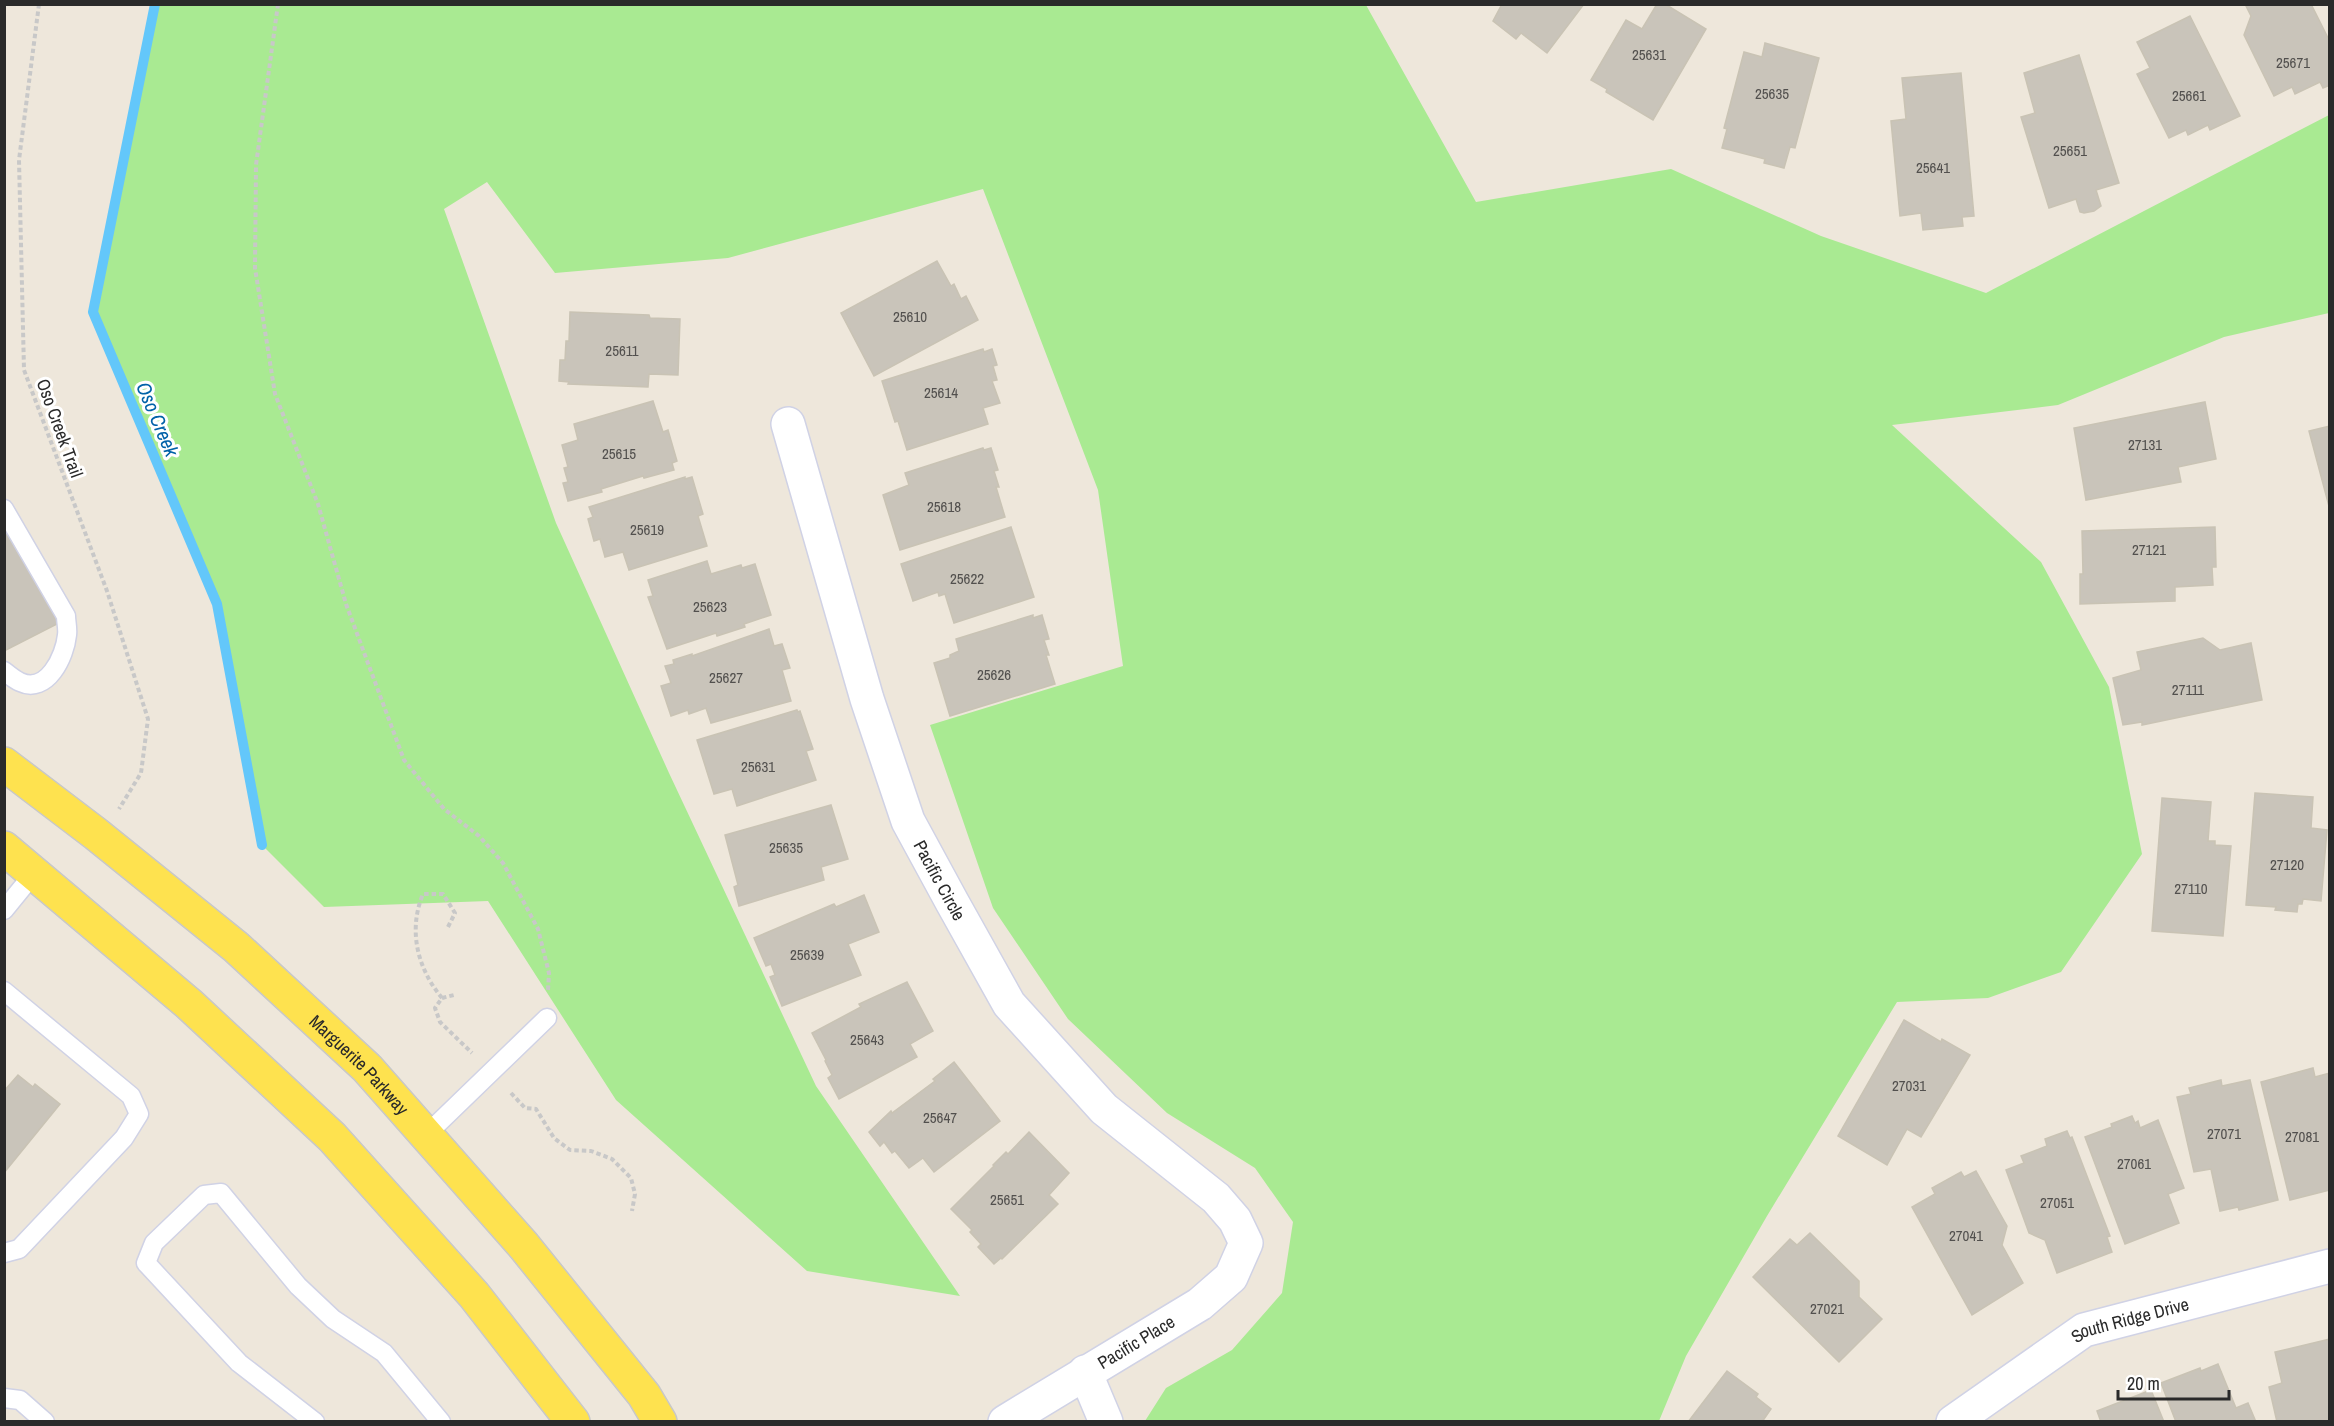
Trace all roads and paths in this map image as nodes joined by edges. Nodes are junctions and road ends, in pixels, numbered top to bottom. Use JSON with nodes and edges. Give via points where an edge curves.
{"nodes":[{"id":1,"x":39,"y":4,"type":"edge"},
{"id":2,"x":278,"y":4,"type":"edge"},
{"id":3,"x":788,"y":424,"type":"dead end"},
{"id":4,"x":4,"y":509,"type":"edge"},
{"id":5,"x":4,"y":671,"type":"edge"},
{"id":6,"x":4,"y":764,"type":"edge"},
{"id":7,"x":96,"y":834,"type":"junction"},
{"id":8,"x":4,"y":848,"type":"edge"},
{"id":9,"x":36,"y":872,"type":"junction"},
{"id":10,"x":4,"y":910,"type":"edge"},
{"id":11,"x":448,"y":927,"type":"dead end"},
{"id":12,"x":4,"y":991,"type":"edge"},
{"id":13,"x":454,"y":995,"type":"dead end"},
{"id":14,"x":442,"y":998,"type":"junction"},
{"id":15,"x":547,"y":1018,"type":"joint"},
{"id":16,"x":491,"y":1073,"type":"junction"},
{"id":17,"x":427,"y":1134,"type":"junction"},
{"id":18,"x":632,"y":1211,"type":"dead end"},
{"id":19,"x":1246,"y":1243,"type":"joint"},
{"id":20,"x":4,"y":1253,"type":"edge"},
{"id":21,"x":2330,"y":1266,"type":"edge"},
{"id":22,"x":1084,"y":1372,"type":"junction"},
{"id":23,"x":4,"y":1398,"type":"edge"},
{"id":24,"x":45,"y":1422,"type":"edge"},
{"id":25,"x":315,"y":1422,"type":"edge"},
{"id":26,"x":441,"y":1422,"type":"edge"},
{"id":27,"x":573,"y":1422,"type":"edge"},
{"id":28,"x":660,"y":1422,"type":"edge"},
{"id":29,"x":1005,"y":1422,"type":"edge"},
{"id":30,"x":1106,"y":1422,"type":"edge"},
{"id":31,"x":1953,"y":1422,"type":"edge"}],
"edges":[{"from":1,"to":7,"type":"path","name":"Oso Creek Trail","via":[[19,160],[24,370],[107,591],[148,719],[141,773]]},
{"from":2,"to":15,"type":"path","via":[[256,165],[255,234],[255,268],[275,394],[318,504],[346,604],[404,760],[444,809],[479,836],[503,863],[538,929],[549,973]]},
{"from":3,"to":19,"type":"street","name":"Pacific Circle","via":[[867,699],[908,821],[963,923],[1009,1004],[1104,1109],[1216,1198],[1235,1220]]},
{"from":4,"to":5,"type":"lane","via":[[66,616],[68,634],[51,676],[36,684],[22,684]]},
{"from":6,"to":7,"type":"main road","name":"Marguerite Parkway"},
{"from":7,"to":17,"type":"main road","name":"Marguerite Parkway","via":[[236,947],[367,1068]]},
{"from":8,"to":9,"type":"main road"},
{"from":9,"to":10,"type":"lane"},
{"from":9,"to":27,"type":"main road","via":[[189,1004],[332,1137],[474,1295]]},
{"from":11,"to":14,"type":"path","via":[[455,913],[442,894],[423,894],[414,929],[419,961]]},
{"from":12,"to":20,"type":"lane","via":[[120,1085],[131,1096],[139,1114],[124,1138],[19,1250]]},
{"from":13,"to":14,"type":"path"},
{"from":14,"to":16,"type":"path","via":[[435,1008],[440,1023]]},
{"from":15,"to":16,"type":"lane"},
{"from":16,"to":17,"type":"lane"},
{"from":16,"to":18,"type":"path","via":[[525,1108],[536,1109],[554,1138],[570,1150],[591,1151],[612,1159],[630,1178],[635,1194]]},
{"from":17,"to":28,"type":"main road","name":"Marguerite Parkway","via":[[524,1246],[644,1395]]},
{"from":19,"to":22,"type":"street","name":"Pacific Place","via":[[1231,1277],[1200,1304]]},
{"from":21,"to":31,"type":"street","name":"South Ridge Drive","via":[[2084,1330]]},
{"from":22,"to":29,"type":"street","name":"Pacific Place"},
{"from":22,"to":30,"type":"street"},
{"from":23,"to":24,"type":"lane","via":[[20,1400]]},
{"from":25,"to":26,"type":"lane","via":[[239,1363],[146,1263],[154,1243],[204,1195],[221,1193],[298,1286],[333,1319],[384,1353]]}]}
